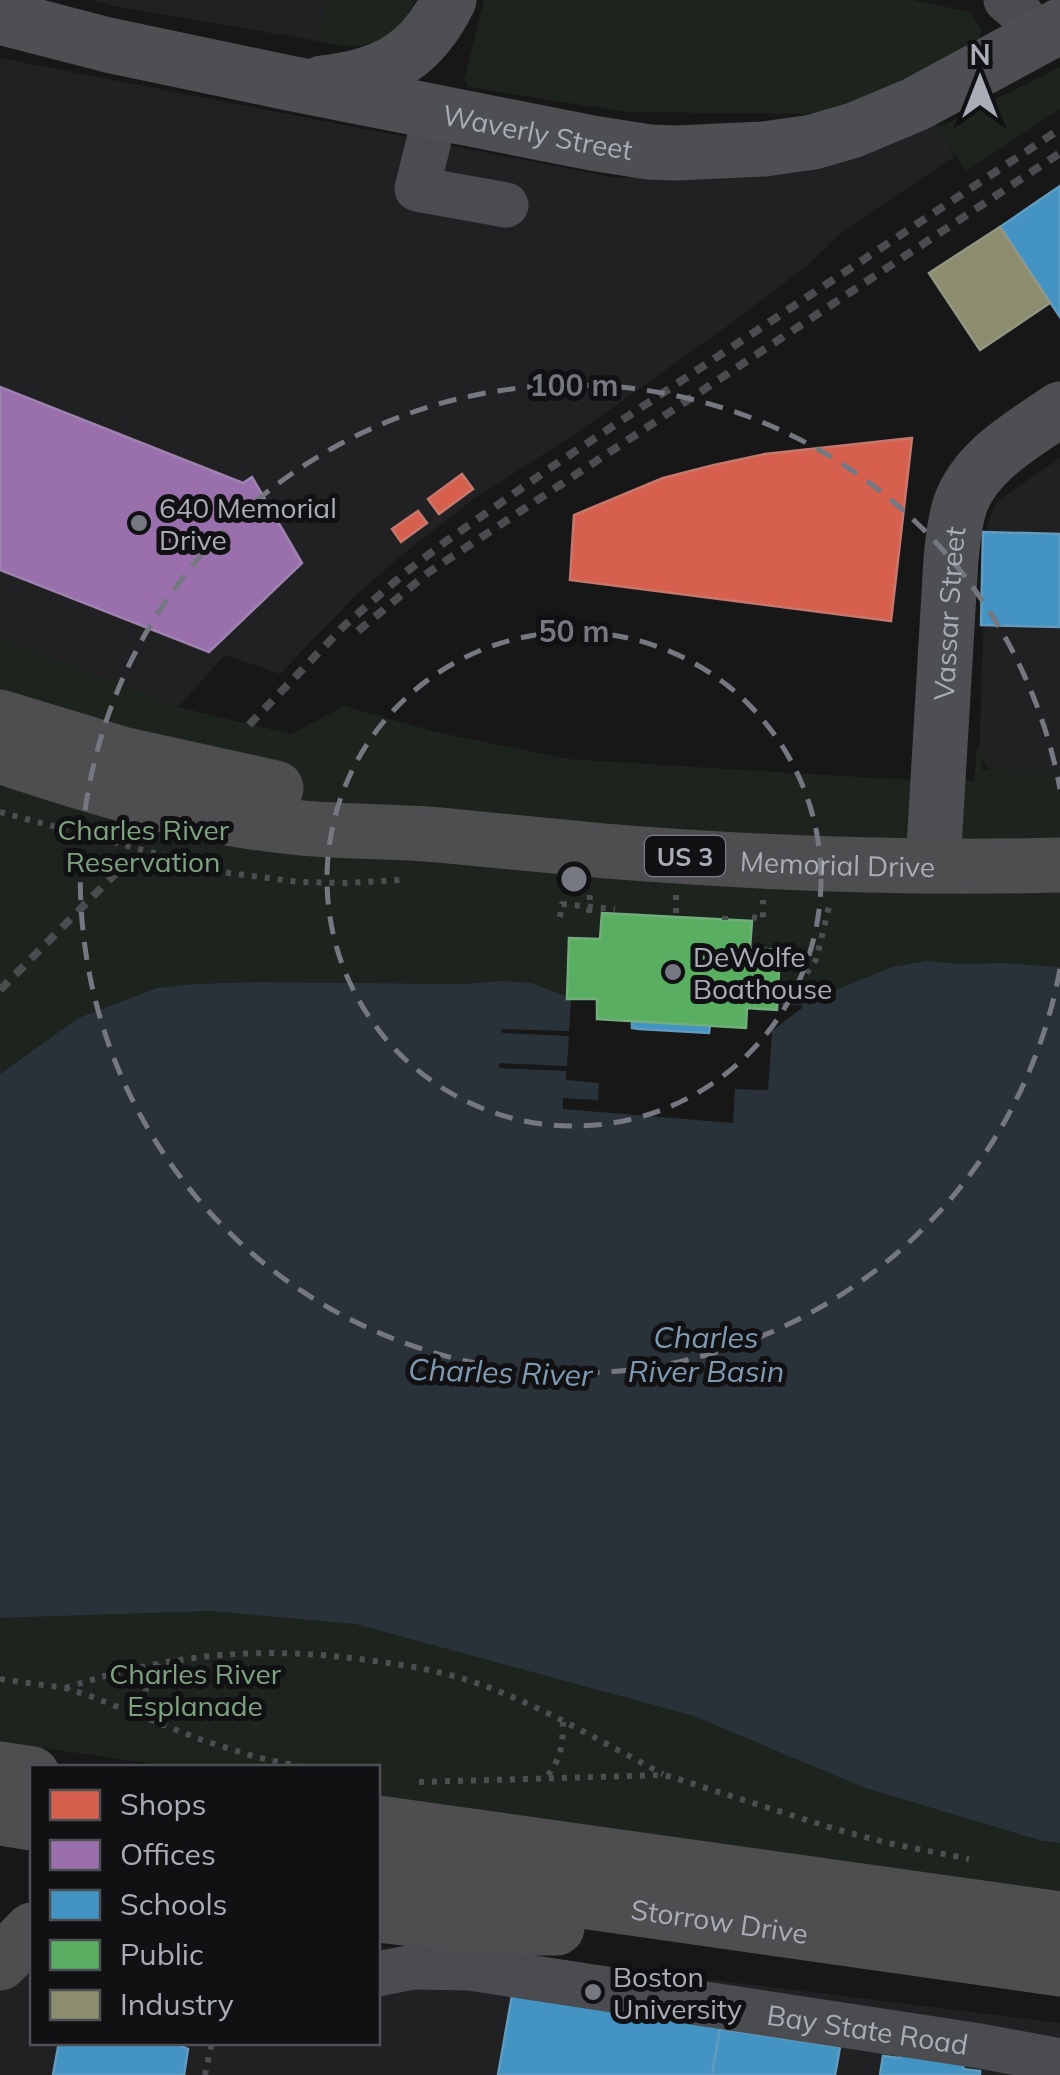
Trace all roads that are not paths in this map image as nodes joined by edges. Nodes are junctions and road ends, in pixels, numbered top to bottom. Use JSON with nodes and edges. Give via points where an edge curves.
{"nodes":[{"id":1,"x":452,"y":0,"type":"edge"},
{"id":2,"x":0,"y":17,"type":"edge"},
{"id":3,"x":1035,"y":21,"type":"edge"},
{"id":4,"x":289,"y":82,"type":"junction"},
{"id":5,"x":436,"y":112,"type":"junction"},
{"id":6,"x":506,"y":205,"type":"dead end"},
{"id":7,"x":1060,"y":408,"type":"edge"},
{"id":8,"x":0,"y":680,"type":"edge"},
{"id":9,"x":0,"y":718,"type":"edge"},
{"id":10,"x":0,"y":756,"type":"edge"},
{"id":11,"x":0,"y":789,"type":"edge"},
{"id":12,"x":305,"y":811,"type":"junction"},
{"id":13,"x":933,"y":866,"type":"junction"},
{"id":14,"x":1060,"y":866,"type":"edge"},
{"id":15,"x":0,"y":1769,"type":"edge"},
{"id":16,"x":30,"y":1774,"type":"edge"},
{"id":17,"x":0,"y":1818,"type":"edge"},
{"id":18,"x":380,"y":1822,"type":"edge"},
{"id":19,"x":30,"y":1823,"type":"edge"},
{"id":20,"x":380,"y":1872,"type":"edge"},
{"id":21,"x":0,"y":1912,"type":"edge"},
{"id":22,"x":380,"y":1915,"type":"edge"},
{"id":23,"x":1060,"y":1919,"type":"edge"},
{"id":24,"x":755,"y":1926,"type":"junction"},
{"id":25,"x":30,"y":1927,"type":"edge"},
{"id":26,"x":30,"y":1930,"type":"edge"},
{"id":27,"x":0,"y":1963,"type":"edge"},
{"id":28,"x":1060,"y":1969,"type":"edge"},
{"id":29,"x":380,"y":1974,"type":"edge"},
{"id":30,"x":1060,"y":2061,"type":"edge"}],
"edges":[{"from":1,"to":4,"type":"main road","via":[[423,40],[394,64],[341,81]]},
{"from":1,"to":5,"type":"main road"},
{"from":2,"to":4,"type":"main road","name":"Waverly Street"},
{"from":3,"to":5,"type":"main road","name":"Waverly Street","via":[[916,104],[833,137],[777,147],[649,152]]},
{"from":4,"to":5,"type":"main road","name":"Waverly Street"},
{"from":5,"to":6,"type":"lane","via":[[418,190]]},
{"from":7,"to":13,"type":"main road","name":"Vassar Street","via":[[980,471],[956,518]]},
{"from":8,"to":12,"type":"highway","via":[[220,752]]},
{"from":9,"to":12,"type":"highway","name":"Memorial Drive","number":"US 3"},
{"from":10,"to":12,"type":"highway","name":"Memorial Drive","number":"US 3","via":[[144,800],[236,818]]},
{"from":11,"to":12,"type":"highway","via":[[190,836]]},
{"from":12,"to":13,"type":"highway","name":"Memorial Drive","number":"US 3","via":[[437,835],[593,850]]},
{"from":13,"to":14,"type":"highway","name":"Memorial Drive","number":"US 3"},
{"from":15,"to":16,"type":"highway"},
{"from":17,"to":19,"type":"highway"},
{"from":18,"to":23,"type":"highway","name":"Storrow Drive"},
{"from":20,"to":24,"type":"highway","name":"Storrow Drive"},
{"from":21,"to":25,"type":"highway"},
{"from":22,"to":24,"type":"highway","via":[[529,1929]]},
{"from":24,"to":28,"type":"highway","name":"Storrow Drive"},
{"from":26,"to":27,"type":"highway"},
{"from":29,"to":30,"type":"lane","name":"Bay State Road","via":[[470,1968]]}]}
